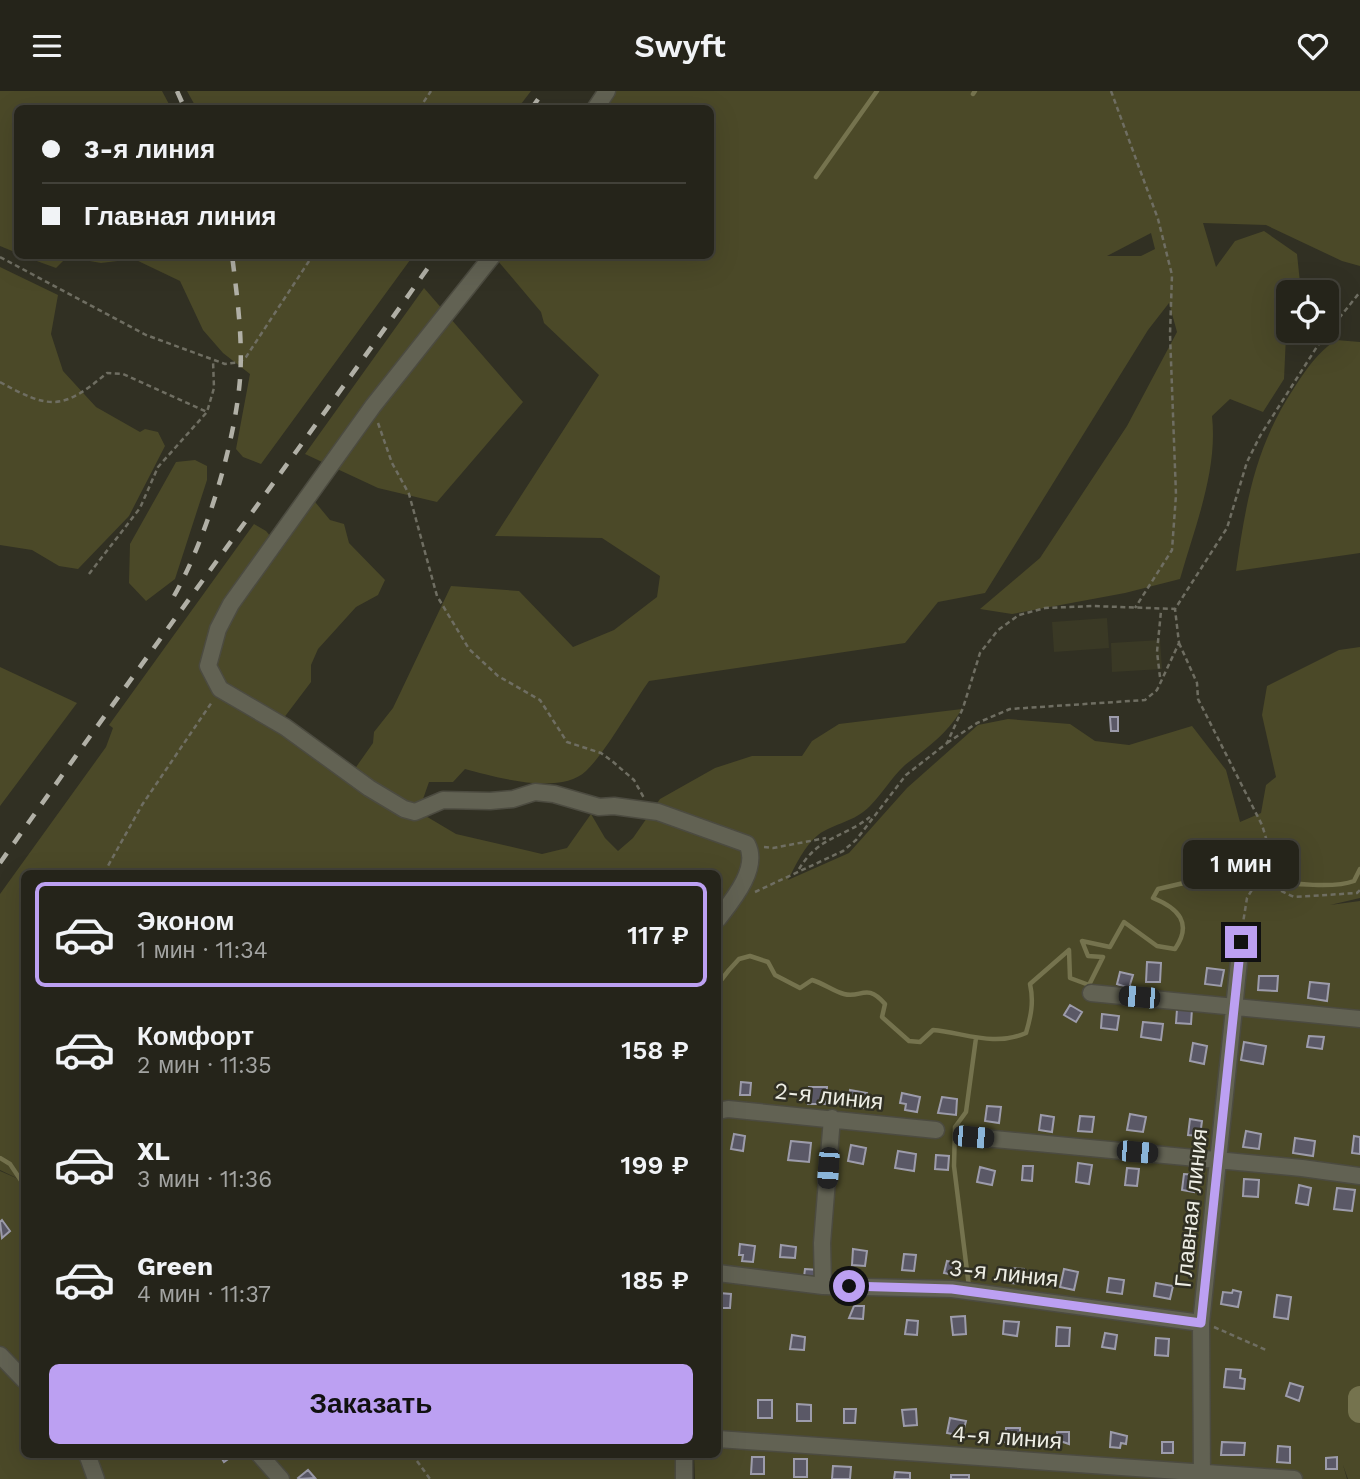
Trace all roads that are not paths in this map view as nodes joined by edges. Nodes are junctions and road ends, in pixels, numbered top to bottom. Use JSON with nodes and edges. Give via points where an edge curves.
{"nodes":[{"id":1,"x":490,"y":259,"type":"edge"},
{"id":2,"x":721,"y":916,"type":"edge"},
{"id":3,"x":1241,"y":942,"type":"road end"},
{"id":4,"x":1091,"y":993,"type":"dead end"},
{"id":5,"x":1235,"y":1006,"type":"junction"},
{"id":6,"x":1360,"y":1019,"type":"edge"},
{"id":7,"x":721,"y":1111,"type":"edge"},
{"id":8,"x":832,"y":1118,"type":"junction"},
{"id":9,"x":936,"y":1130,"type":"dead end"},
{"id":10,"x":973,"y":1137,"type":"dead end"},
{"id":11,"x":1220,"y":1159,"type":"junction"},
{"id":12,"x":1360,"y":1176,"type":"edge"},
{"id":13,"x":721,"y":1273,"type":"edge"},
{"id":14,"x":823,"y":1286,"type":"junction"},
{"id":15,"x":1201,"y":1323,"type":"junction"},
{"id":16,"x":0,"y":1355,"type":"edge"},
{"id":17,"x":21,"y":1377,"type":"edge"},
{"id":18,"x":721,"y":1439,"type":"edge"},
{"id":19,"x":88,"y":1458,"type":"edge"},
{"id":20,"x":263,"y":1458,"type":"edge"},
{"id":21,"x":684,"y":1458,"type":"edge"},
{"id":22,"x":1202,"y":1476,"type":"edge"},
{"id":23,"x":96,"y":1479,"type":"edge"},
{"id":24,"x":281,"y":1479,"type":"edge"},
{"id":25,"x":684,"y":1479,"type":"edge"},
{"id":26,"x":1294,"y":1479,"type":"edge"}],
"edges":[{"from":1,"to":2,"type":"street","via":[[373,406],[231,604],[208,666],[220,689],[285,727],[369,788],[415,812],[443,800],[513,799],[535,792],[599,807],[643,809],[747,844],[750,865]]},
{"from":3,"to":5,"type":"street","name":"Главная линия"},
{"from":4,"to":5,"type":"street"},
{"from":5,"to":6,"type":"street"},
{"from":5,"to":11,"type":"street","name":"Главная линия"},
{"from":7,"to":8,"type":"street","name":"2-я линия"},
{"from":8,"to":9,"type":"street","name":"2-я линия"},
{"from":8,"to":14,"type":"street"},
{"from":10,"to":11,"type":"street"},
{"from":11,"to":12,"type":"street"},
{"from":11,"to":15,"type":"street","name":"Главная линия"},
{"from":13,"to":14,"type":"street","name":"3-я линия"},
{"from":14,"to":15,"type":"street","name":"3-я линия","via":[[952,1289]]},
{"from":15,"to":22,"type":"street","name":"Главная линия"},
{"from":16,"to":17,"type":"street"},
{"from":18,"to":22,"type":"street","name":"4-я линия"},
{"from":19,"to":23,"type":"street"},
{"from":20,"to":24,"type":"street"},
{"from":21,"to":25,"type":"street"},
{"from":22,"to":26,"type":"street","name":"4-я линия"}]}
